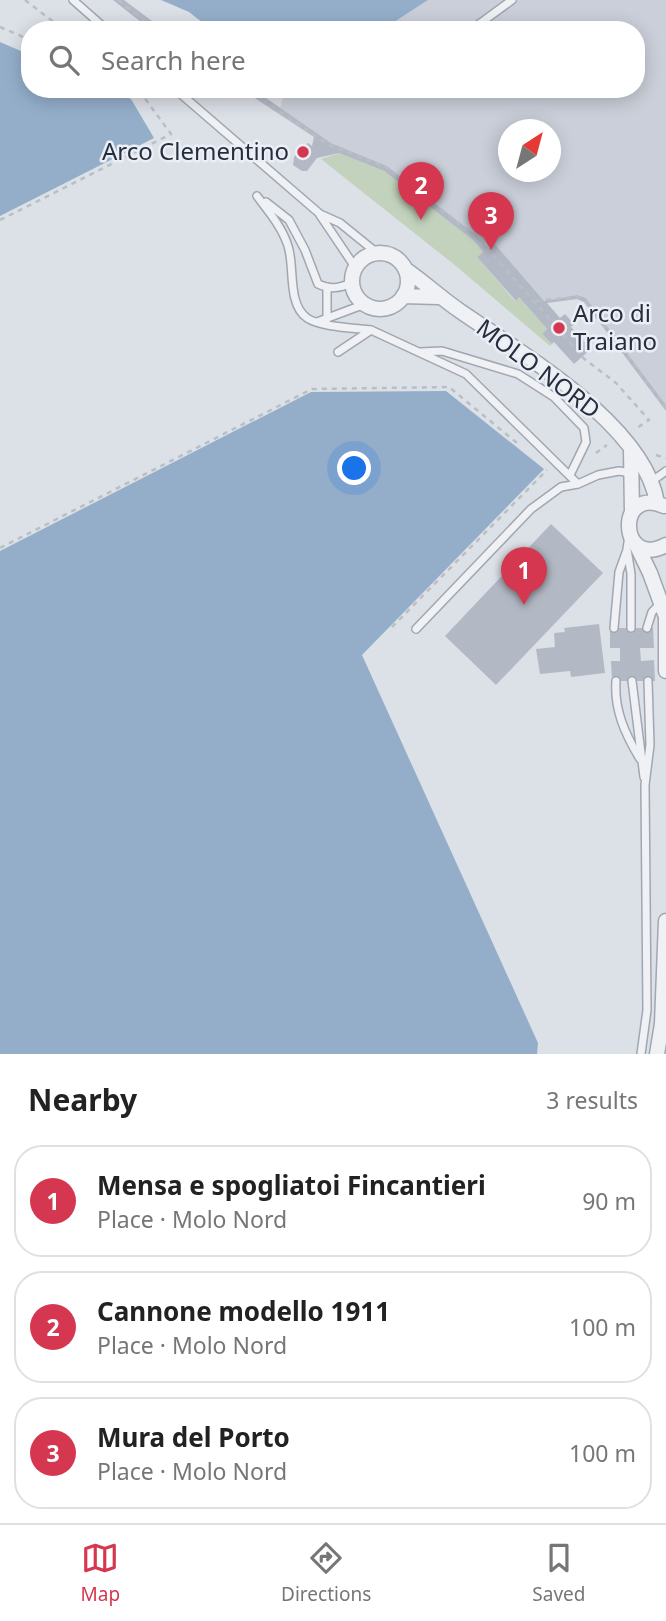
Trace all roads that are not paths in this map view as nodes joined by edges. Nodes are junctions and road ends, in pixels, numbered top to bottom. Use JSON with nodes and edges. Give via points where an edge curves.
{"nodes":[{"id":1,"x":73,"y":0,"type":"edge"},
{"id":2,"x":512,"y":0,"type":"edge"},
{"id":3,"x":97,"y":21,"type":"edge"},
{"id":4,"x":483,"y":21,"type":"edge"},
{"id":5,"x":185,"y":98,"type":"edge"},
{"id":6,"x":320,"y":214,"type":"junction"},
{"id":7,"x":377,"y":253,"type":"junction"},
{"id":8,"x":355,"y":267,"type":"junction"},
{"id":9,"x":405,"y":269,"type":"junction"},
{"id":10,"x":352,"y":283,"type":"junction"},
{"id":11,"x":327,"y":289,"type":"junction"},
{"id":12,"x":403,"y":296,"type":"junction"},
{"id":13,"x":439,"y":297,"type":"junction"},
{"id":14,"x":365,"y":304,"type":"junction"},
{"id":15,"x":327,"y":321,"type":"junction"},
{"id":16,"x":371,"y":330,"type":"junction"},
{"id":17,"x":338,"y":352,"type":"dead end"},
{"id":18,"x":416,"y":353,"type":"junction"},
{"id":19,"x":627,"y":442,"type":"junction"},
{"id":20,"x":666,"y":471,"type":"edge"},
{"id":21,"x":633,"y":473,"type":"junction"},
{"id":22,"x":570,"y":475,"type":"junction"},
{"id":23,"x":652,"y":481,"type":"junction"},
{"id":24,"x":578,"y":484,"type":"junction"},
{"id":25,"x":662,"y":505,"type":"edge"},
{"id":26,"x":632,"y":512,"type":"junction"},
{"id":27,"x":631,"y":543,"type":"junction"},
{"id":28,"x":666,"y":545,"type":"edge"},
{"id":29,"x":664,"y":607,"type":"edge"},
{"id":30,"x":614,"y":628,"type":"dead end"},
{"id":31,"x":631,"y":628,"type":"dead end"},
{"id":32,"x":647,"y":628,"type":"dead end"},
{"id":33,"x":416,"y":629,"type":"dead end"},
{"id":34,"x":666,"y":671,"type":"edge"},
{"id":35,"x":616,"y":681,"type":"dead end"},
{"id":36,"x":632,"y":681,"type":"dead end"},
{"id":37,"x":648,"y":681,"type":"dead end"},
{"id":38,"x":641,"y":761,"type":"junction"},
{"id":39,"x":645,"y":785,"type":"junction"},
{"id":40,"x":666,"y":921,"type":"edge"},
{"id":41,"x":665,"y":987,"type":"edge"},
{"id":42,"x":641,"y":1054,"type":"edge"},
{"id":43,"x":657,"y":1054,"type":"edge"}],
"edges":[{"from":1,"to":3,"type":"lane"},
{"from":2,"to":4,"type":"lane"},
{"from":5,"to":6,"type":"lane","name":"MOLO NORD"},
{"from":6,"to":7,"type":"lane","name":"MOLO NORD","via":[[340,223]]},
{"from":6,"to":8,"type":"lane","name":"MOLO NORD"},
{"from":7,"to":8,"type":"street","via":[[364,257]]},
{"from":7,"to":9,"type":"street","name":"MOLO NORD","via":[[396,258]]},
{"from":8,"to":10,"type":"street"},
{"from":9,"to":12,"type":"street"},
{"from":9,"to":13,"type":"street","name":"MOLO NORD"},
{"from":10,"to":11,"type":"lane"},
{"from":10,"to":14,"type":"street"},
{"from":11,"to":15,"type":"lane"},
{"from":11,"to":15,"type":"lane","name":"MOLO NORD","via":[[318,284],[289,220],[257,196],[289,247],[296,302],[306,317]]},
{"from":12,"to":13,"type":"street"},
{"from":12,"to":14,"type":"street","via":[[381,309]]},
{"from":13,"to":19,"type":"street","name":"MOLO NORD","via":[[561,381]]},
{"from":14,"to":15,"type":"lane"},
{"from":15,"to":16,"type":"lane","name":"MOLO NORD"},
{"from":16,"to":17,"type":"lane"},
{"from":16,"to":18,"type":"lane","name":"MOLO NORD"},
{"from":18,"to":22,"type":"lane","name":"MOLO NORD","via":[[466,374]]},
{"from":18,"to":22,"type":"lane","name":"MOLO NORD","via":[[442,351],[518,374],[554,397],[584,428],[586,442]]},
{"from":19,"to":21,"type":"street"},
{"from":19,"to":23,"type":"street","name":"MOLO NORD"},
{"from":20,"to":23,"type":"lane"},
{"from":21,"to":24,"type":"lane","via":[[598,475]]},
{"from":21,"to":26,"type":"street"},
{"from":22,"to":24,"type":"lane","name":"MOLO NORD"},
{"from":23,"to":25,"type":"street","name":"MOLO NORD"},
{"from":24,"to":33,"type":"lane","via":[[561,487],[531,509]]},
{"from":25,"to":26,"type":"street","name":"MOLO NORD","via":[[641,505]]},
{"from":26,"to":27,"type":"street","via":[[628,519]]},
{"from":27,"to":28,"type":"street","via":[[651,550]]},
{"from":27,"to":29,"type":"street"},
{"from":27,"to":30,"type":"lane","via":[[619,572]]},
{"from":27,"to":31,"type":"lane"},
{"from":29,"to":32,"type":"lane","via":[[652,612]]},
{"from":29,"to":34,"type":"street"},
{"from":35,"to":38,"type":"lane","via":[[615,698],[625,733]]},
{"from":36,"to":38,"type":"lane"},
{"from":37,"to":39,"type":"lane","via":[[650,746]]},
{"from":38,"to":39,"type":"lane"},
{"from":39,"to":42,"type":"lane","via":[[647,1010]]},
{"from":40,"to":41,"type":"street"},
{"from":41,"to":43,"type":"street"}]}
